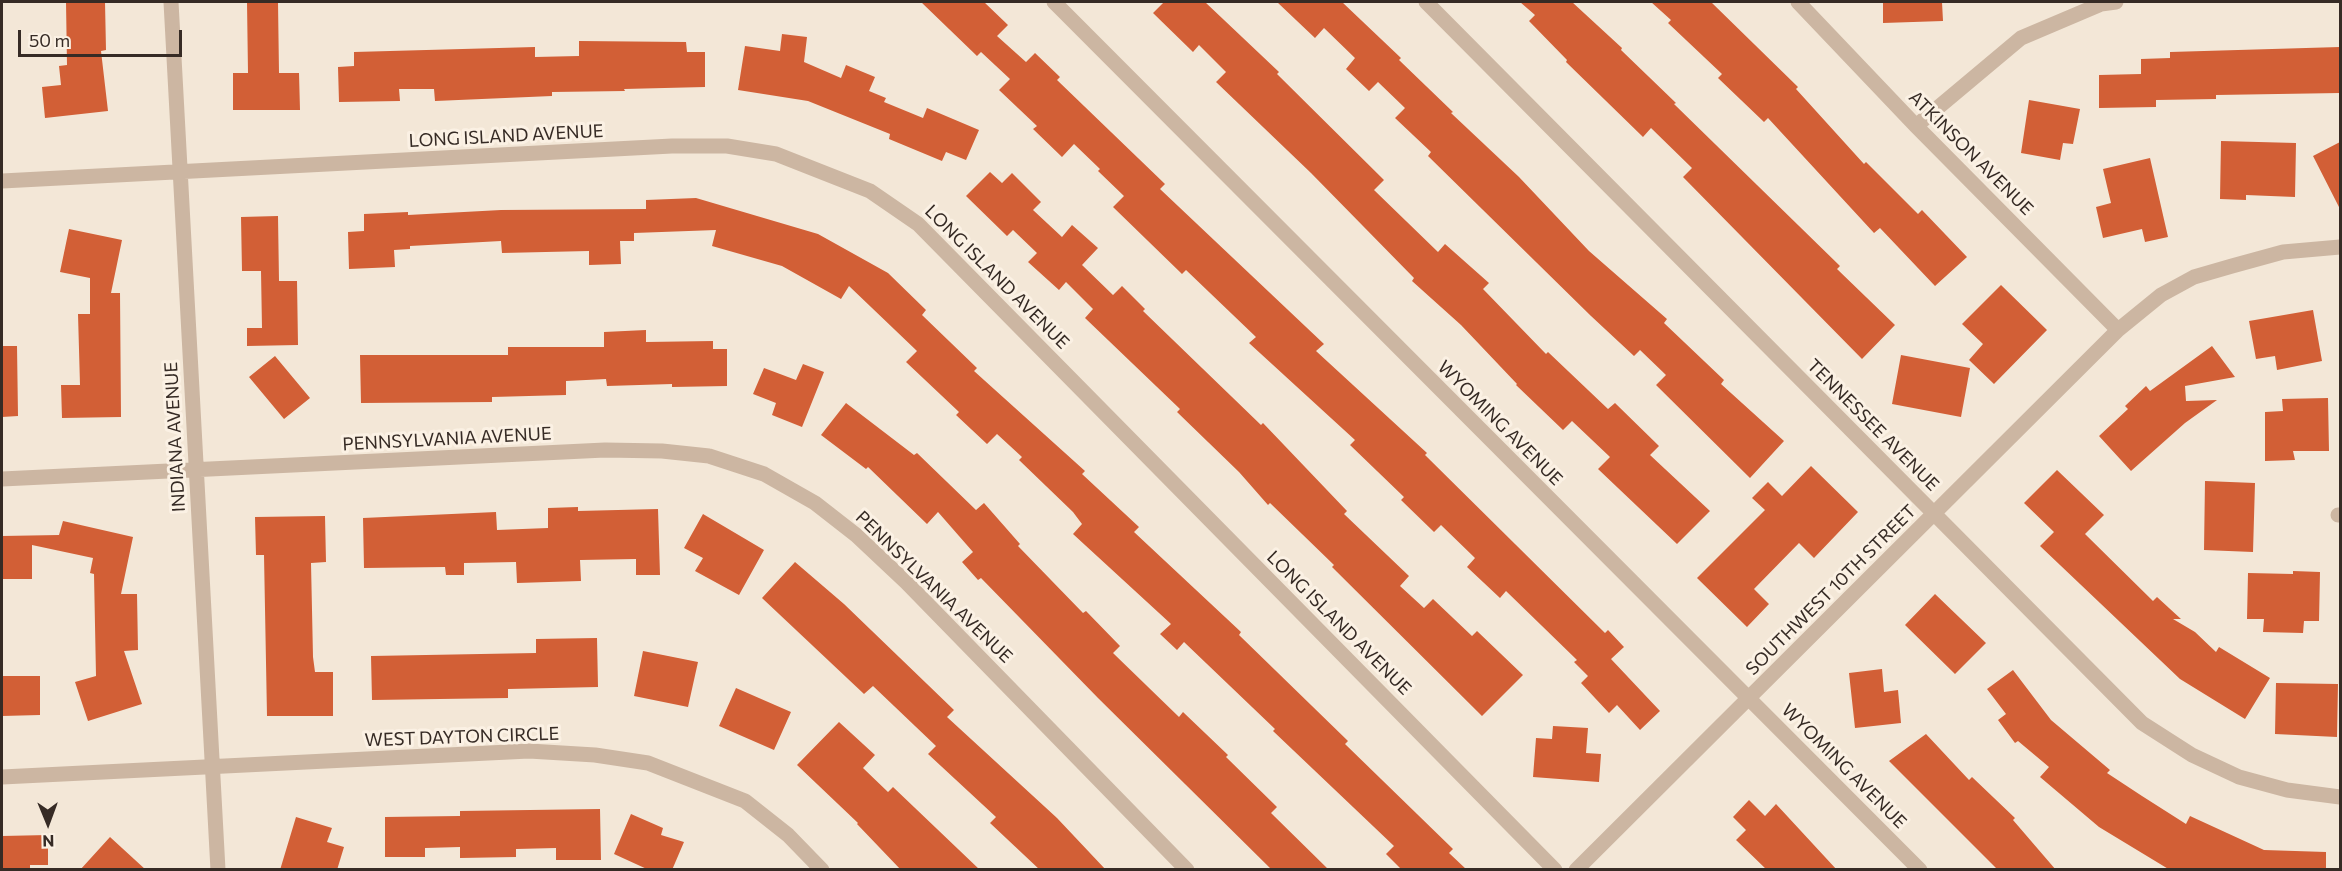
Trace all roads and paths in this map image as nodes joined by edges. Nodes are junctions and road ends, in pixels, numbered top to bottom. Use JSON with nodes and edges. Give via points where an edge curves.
{"nodes":[{"id":1,"x":171,"y":2,"type":"edge"},
{"id":2,"x":1054,"y":2,"type":"edge"},
{"id":3,"x":1426,"y":2,"type":"edge"},
{"id":4,"x":1798,"y":2,"type":"edge"},
{"id":5,"x":2116,"y":2,"type":"edge"},
{"id":6,"x":1916,"y":126,"type":"junction"},
{"id":7,"x":180,"y":173,"type":"junction"},
{"id":8,"x":2,"y":181,"type":"edge"},
{"id":9,"x":2340,"y":248,"type":"edge"},
{"id":10,"x":2118,"y":330,"type":"junction"},
{"id":11,"x":196,"y":471,"type":"junction"},
{"id":12,"x":2,"y":479,"type":"edge"},
{"id":13,"x":1934,"y":514,"type":"junction"},
{"id":14,"x":1748,"y":700,"type":"junction"},
{"id":15,"x":213,"y":767,"type":"junction"},
{"id":16,"x":2,"y":777,"type":"edge"},
{"id":17,"x":2340,"y":797,"type":"edge"},
{"id":18,"x":218,"y":870,"type":"edge"},
{"id":19,"x":822,"y":870,"type":"edge"},
{"id":20,"x":1187,"y":870,"type":"edge"},
{"id":21,"x":1556,"y":870,"type":"edge"},
{"id":22,"x":1576,"y":870,"type":"edge"},
{"id":23,"x":1920,"y":870,"type":"edge"}],
"edges":[{"from":1,"to":7,"type":"street","name":"INDIANA AVENUE"},
{"from":2,"to":14,"type":"street","name":"WYOMING AVENUE"},
{"from":3,"to":13,"type":"street","name":"TENNESSEE AVENUE"},
{"from":4,"to":6,"type":"street","name":"ATKINSON AVENUE"},
{"from":5,"to":6,"type":"street","via":[[2101,4],[2021,38]]},
{"from":6,"to":10,"type":"street","name":"ATKINSON AVENUE"},
{"from":7,"to":8,"type":"street","name":"LONG ISLAND AVENUE"},
{"from":7,"to":11,"type":"street","name":"INDIANA AVENUE"},
{"from":7,"to":21,"type":"street","name":"LONG ISLAND AVENUE","via":[[672,146],[727,147],[776,154],[870,191],[918,224]]},
{"from":9,"to":10,"type":"street","name":"SOUTHWEST 10TH STREET","via":[[2283,252],[2194,277],[2161,295]]},
{"from":10,"to":13,"type":"street","name":"SOUTHWEST 10TH STREET"},
{"from":11,"to":12,"type":"street","name":"PENNSYLVANIA AVENUE"},
{"from":11,"to":15,"type":"street","name":"INDIANA AVENUE"},
{"from":11,"to":20,"type":"street","name":"PENNSYLVANIA AVENUE","via":[[605,450],[709,456],[764,474],[815,503],[856,535]]},
{"from":13,"to":14,"type":"street","name":"SOUTHWEST 10TH STREET"},
{"from":13,"to":17,"type":"street","name":"TENNESSEE AVENUE","via":[[2142,723],[2192,755],[2239,777],[2287,790]]},
{"from":14,"to":22,"type":"street","name":"SOUTHWEST 10TH STREET"},
{"from":14,"to":23,"type":"street","name":"WYOMING AVENUE"},
{"from":15,"to":16,"type":"street","name":"WEST DAYTON CIRCLE"},
{"from":15,"to":18,"type":"street","name":"INDIANA AVENUE"},
{"from":15,"to":19,"type":"street","name":"WEST DAYTON CIRCLE","via":[[529,751],[648,763],[745,801],[788,835]]}]}
